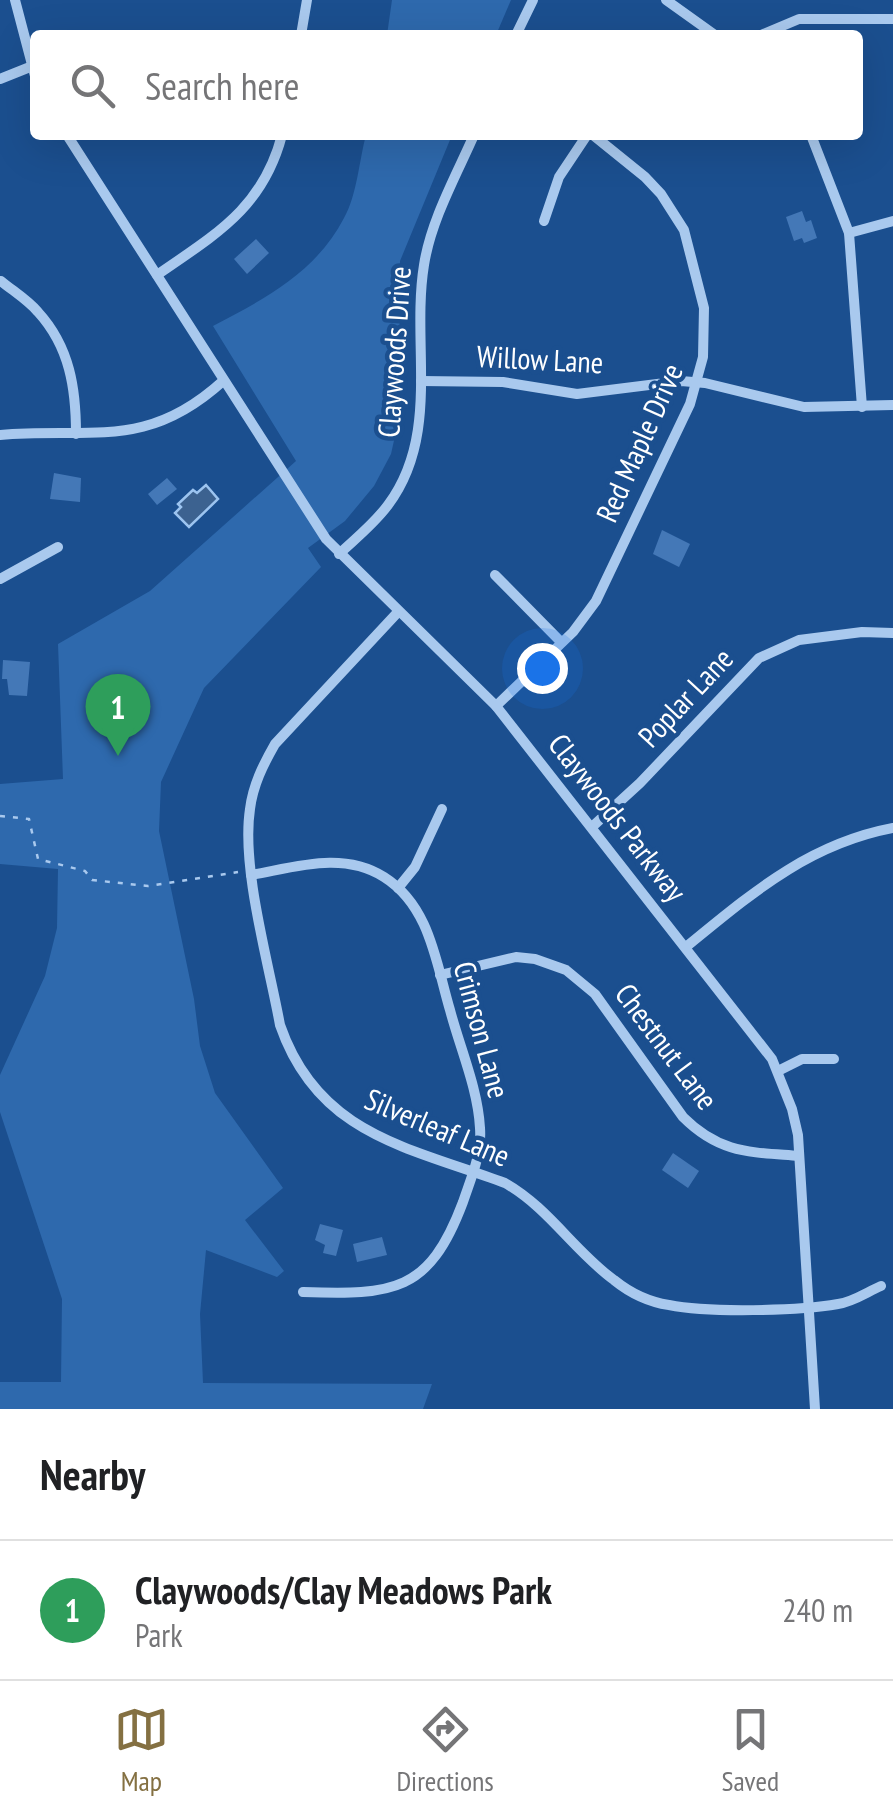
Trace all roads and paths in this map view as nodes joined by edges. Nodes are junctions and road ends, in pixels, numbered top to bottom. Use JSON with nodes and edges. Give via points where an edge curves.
{"nodes":[{"id":1,"x":16,"y":0,"type":"edge"},
{"id":2,"x":307,"y":0,"type":"edge"},
{"id":3,"x":533,"y":0,"type":"edge"},
{"id":4,"x":666,"y":0,"type":"edge"},
{"id":5,"x":893,"y":19,"type":"edge"},
{"id":6,"x":302,"y":30,"type":"edge"},
{"id":7,"x":518,"y":30,"type":"edge"},
{"id":8,"x":708,"y":30,"type":"edge"},
{"id":9,"x":773,"y":30,"type":"edge"},
{"id":10,"x":30,"y":58,"type":"edge"},
{"id":11,"x":30,"y":72,"type":"edge"},
{"id":12,"x":0,"y":80,"type":"edge"},
{"id":13,"x":74,"y":140,"type":"edge"},
{"id":14,"x":281,"y":140,"type":"edge"},
{"id":15,"x":472,"y":140,"type":"edge"},
{"id":16,"x":586,"y":140,"type":"edge"},
{"id":17,"x":597,"y":140,"type":"edge"},
{"id":18,"x":812,"y":140,"type":"edge"},
{"id":19,"x":544,"y":221,"type":"dead end"},
{"id":20,"x":893,"y":221,"type":"edge"},
{"id":21,"x":849,"y":232,"type":"junction"},
{"id":22,"x":158,"y":275,"type":"junction"},
{"id":23,"x":1,"y":280,"type":"edge"},
{"id":24,"x":222,"y":381,"type":"junction"},
{"id":25,"x":421,"y":381,"type":"junction"},
{"id":26,"x":698,"y":382,"type":"junction"},
{"id":27,"x":893,"y":405,"type":"edge"},
{"id":28,"x":862,"y":407,"type":"junction"},
{"id":29,"x":76,"y":434,"type":"junction"},
{"id":30,"x":0,"y":435,"type":"edge"},
{"id":31,"x":58,"y":548,"type":"dead end"},
{"id":32,"x":339,"y":554,"type":"junction"},
{"id":33,"x":495,"y":575,"type":"dead end"},
{"id":34,"x":0,"y":579,"type":"edge"},
{"id":35,"x":398,"y":612,"type":"junction"},
{"id":36,"x":893,"y":632,"type":"edge"},
{"id":37,"x":561,"y":642,"type":"junction"},
{"id":38,"x":496,"y":706,"type":"junction"},
{"id":39,"x":442,"y":809,"type":"dead end"},
{"id":40,"x":0,"y":816,"type":"edge"},
{"id":41,"x":593,"y":826,"type":"junction"},
{"id":42,"x":893,"y":828,"type":"edge"},
{"id":43,"x":252,"y":875,"type":"junction"},
{"id":44,"x":398,"y":888,"type":"junction"},
{"id":45,"x":686,"y":947,"type":"junction"},
{"id":46,"x":440,"y":975,"type":"junction"},
{"id":47,"x":834,"y":1059,"type":"dead end"},
{"id":48,"x":778,"y":1071,"type":"junction"},
{"id":49,"x":799,"y":1156,"type":"junction"},
{"id":50,"x":474,"y":1172,"type":"junction"},
{"id":51,"x":881,"y":1286,"type":"dead end"},
{"id":52,"x":304,"y":1292,"type":"dead end"},
{"id":53,"x":811,"y":1306,"type":"junction"},
{"id":54,"x":815,"y":1409,"type":"edge"}],
"edges":[{"from":1,"to":10,"type":"street"},
{"from":2,"to":6,"type":"street"},
{"from":3,"to":7,"type":"street"},
{"from":4,"to":8,"type":"street"},
{"from":5,"to":9,"type":"street","via":[[798,19]]},
{"from":11,"to":12,"type":"street"},
{"from":13,"to":22,"type":"street","name":"Claywoods Parkway"},
{"from":14,"to":22,"type":"street","via":[[262,188],[245,210]]},
{"from":15,"to":25,"type":"street","name":"Claywoods Drive","via":[[424,260]]},
{"from":16,"to":19,"type":"street","via":[[559,177]]},
{"from":17,"to":26,"type":"street","name":"Red Maple Drive","via":[[645,176],[684,230],[704,308]]},
{"from":18,"to":21,"type":"street"},
{"from":20,"to":21,"type":"street"},
{"from":21,"to":28,"type":"street"},
{"from":22,"to":24,"type":"street","name":"Claywoods Parkway"},
{"from":23,"to":29,"type":"street","via":[[39,312],[64,352],[76,391]]},
{"from":24,"to":29,"type":"street","via":[[167,418],[128,432]]},
{"from":24,"to":32,"type":"street","name":"Claywoods Parkway"},
{"from":25,"to":26,"type":"street","name":"Willow Lane","via":[[492,381],[576,394]]},
{"from":25,"to":32,"type":"street","name":"Claywoods Drive","via":[[416,444],[401,484],[378,518]]},
{"from":26,"to":28,"type":"street","name":"Willow Lane","via":[[804,407]]},
{"from":26,"to":37,"type":"street","name":"Red Maple Drive","via":[[596,601]]},
{"from":27,"to":28,"type":"street","name":"Willow Lane"},
{"from":29,"to":30,"type":"street"},
{"from":31,"to":34,"type":"street"},
{"from":32,"to":35,"type":"street","name":"Claywoods Parkway"},
{"from":33,"to":37,"type":"street"},
{"from":35,"to":38,"type":"street","name":"Claywoods Parkway"},
{"from":35,"to":43,"type":"street","name":"Silverleaf Lane","via":[[287,728],[264,764],[247,828]]},
{"from":36,"to":41,"type":"street","name":"Poplar Lane","via":[[800,640],[759,658]]},
{"from":37,"to":38,"type":"street","name":"Red Maple Drive"},
{"from":38,"to":41,"type":"street","name":"Claywoods Parkway"},
{"from":39,"to":44,"type":"street"},
{"from":40,"to":43,"type":"path","via":[[29,818],[38,858],[85,871],[92,880],[148,886]]},
{"from":41,"to":45,"type":"street","name":"Claywoods Parkway"},
{"from":42,"to":45,"type":"street","via":[[812,854]]},
{"from":43,"to":44,"type":"street","via":[[336,862],[368,869]]},
{"from":43,"to":50,"type":"street","name":"Silverleaf Lane","via":[[280,1025],[310,1084],[357,1126]]},
{"from":44,"to":46,"type":"street","name":"Crimson Lane","via":[[420,915]]},
{"from":45,"to":48,"type":"street","name":"Claywoods Parkway"},
{"from":46,"to":49,"type":"street","name":"Chestnut Lane","via":[[516,957],[566,970],[595,994],[696,1130],[740,1152]]},
{"from":46,"to":50,"type":"street","name":"Crimson Lane","via":[[479,1116]]},
{"from":47,"to":48,"type":"street","via":[[802,1059]]},
{"from":48,"to":49,"type":"street","name":"Claywoods Parkway"},
{"from":49,"to":53,"type":"street","name":"Claywoods Parkway"},
{"from":50,"to":52,"type":"street","name":"Crimson Lane","via":[[450,1236],[417,1275],[382,1291]]},
{"from":50,"to":53,"type":"street","name":"Silverleaf Lane","via":[[522,1193],[603,1272],[648,1300],[686,1308]]},
{"from":51,"to":53,"type":"street","name":"Silverleaf Lane","via":[[842,1304]]},
{"from":53,"to":54,"type":"street","name":"Claywoods Parkway"}]}
